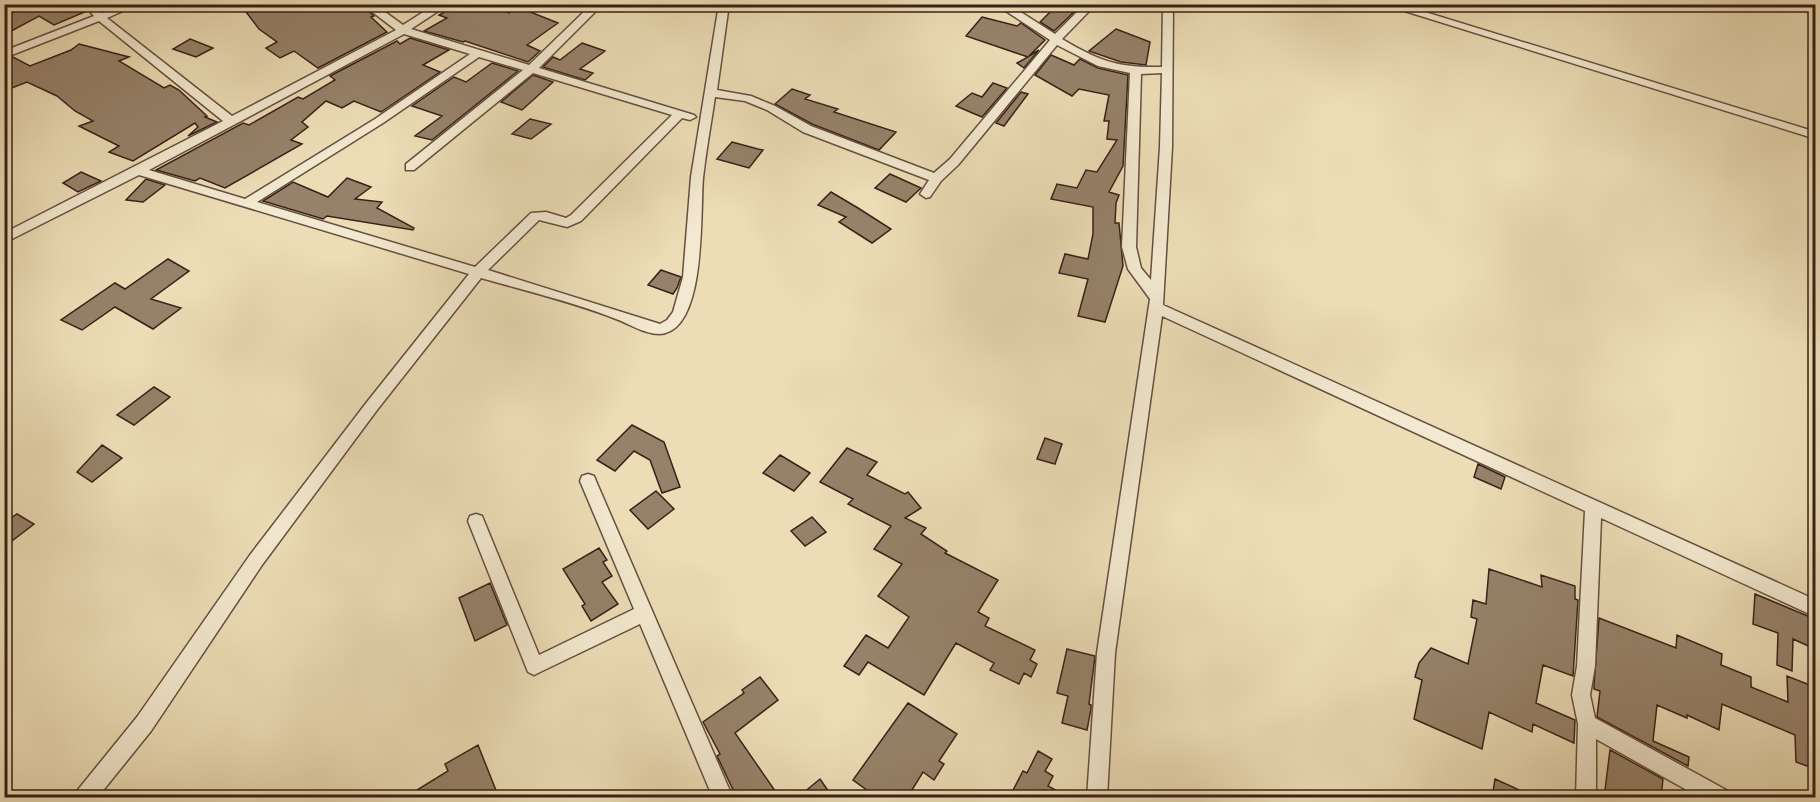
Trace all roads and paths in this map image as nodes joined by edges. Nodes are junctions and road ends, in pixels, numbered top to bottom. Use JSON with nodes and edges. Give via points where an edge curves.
{"nodes":[{"id":1,"x":88,"y":4,"type":"edge"},
{"id":2,"x":134,"y":4,"type":"edge"},
{"id":3,"x":367,"y":4,"type":"edge"},
{"id":4,"x":444,"y":4,"type":"edge"},
{"id":5,"x":598,"y":4,"type":"edge"},
{"id":6,"x":724,"y":4,"type":"edge"},
{"id":7,"x":1000,"y":4,"type":"edge"},
{"id":8,"x":1091,"y":4,"type":"edge"},
{"id":9,"x":1168,"y":4,"type":"edge"},
{"id":10,"x":1387,"y":4,"type":"edge"},
{"id":11,"x":101,"y":18,"type":"junction"},
{"id":12,"x":403,"y":30,"type":"junction"},
{"id":13,"x":1057,"y":38,"type":"junction"},
{"id":14,"x":479,"y":52,"type":"junction"},
{"id":15,"x":4,"y":55,"type":"edge"},
{"id":16,"x":533,"y":68,"type":"junction"},
{"id":17,"x":1144,"y":70,"type":"junction"},
{"id":18,"x":1168,"y":70,"type":"junction"},
{"id":19,"x":712,"y":93,"type":"junction"},
{"id":20,"x":230,"y":122,"type":"junction"},
{"id":21,"x":1815,"y":136,"type":"edge"},
{"id":22,"x":410,"y":167,"type":"dead end"},
{"id":23,"x":138,"y":171,"type":"junction"},
{"id":24,"x":936,"y":178,"type":"junction"},
{"id":25,"x":926,"y":194,"type":"dead end"},
{"id":26,"x":248,"y":202,"type":"junction"},
{"id":27,"x":4,"y":239,"type":"edge"},
{"id":28,"x":478,"y":272,"type":"junction"},
{"id":29,"x":1156,"y":303,"type":"junction"},
{"id":30,"x":588,"y":481,"type":"dead end"},
{"id":31,"x":1593,"y":508,"type":"junction"},
{"id":32,"x":476,"y":521,"type":"dead end"},
{"id":33,"x":1815,"y":609,"type":"edge"},
{"id":34,"x":644,"y":613,"type":"junction"},
{"id":35,"x":1587,"y":724,"type":"junction"},
{"id":36,"x":84,"y":798,"type":"edge"},
{"id":37,"x":723,"y":798,"type":"edge"},
{"id":38,"x":1097,"y":798,"type":"edge"},
{"id":39,"x":1586,"y":798,"type":"edge"},
{"id":40,"x":1721,"y":798,"type":"edge"}],
"edges":[{"from":1,"to":11,"type":"street"},
{"from":2,"to":11,"type":"street"},
{"from":3,"to":12,"type":"street"},
{"from":4,"to":12,"type":"street"},
{"from":5,"to":16,"type":"street"},
{"from":6,"to":19,"type":"street"},
{"from":7,"to":13,"type":"street"},
{"from":8,"to":13,"type":"street"},
{"from":9,"to":18,"type":"street"},
{"from":10,"to":21,"type":"street"},
{"from":11,"to":15,"type":"street"},
{"from":11,"to":20,"type":"street"},
{"from":12,"to":14,"type":"street"},
{"from":12,"to":20,"type":"street"},
{"from":13,"to":17,"type":"street","via":[[1094,60]]},
{"from":13,"to":24,"type":"street","via":[[954,162]]},
{"from":14,"to":16,"type":"street"},
{"from":14,"to":26,"type":"street","via":[[379,121]]},
{"from":16,"to":22,"type":"street"},
{"from":16,"to":28,"type":"street","via":[[685,115],[576,218],[567,223],[536,216]]},
{"from":17,"to":18,"type":"street"},
{"from":17,"to":29,"type":"street","via":[[1130,248],[1135,269]]},
{"from":18,"to":29,"type":"street"},
{"from":19,"to":24,"type":"street","via":[[747,98],[801,127]]},
{"from":19,"to":28,"type":"street","via":[[696,178],[696,216],[685,299],[674,323],[652,328]]},
{"from":20,"to":23,"type":"street"},
{"from":23,"to":26,"type":"street"},
{"from":23,"to":27,"type":"street"},
{"from":24,"to":25,"type":"street"},
{"from":26,"to":28,"type":"street"},
{"from":28,"to":36,"type":"street","via":[[256,560],[144,724]]},
{"from":29,"to":31,"type":"street"},
{"from":29,"to":38,"type":"street","via":[[1106,653]]},
{"from":30,"to":34,"type":"street"},
{"from":31,"to":33,"type":"street"},
{"from":31,"to":35,"type":"street","via":[[1586,666],[1581,695]]},
{"from":32,"to":34,"type":"street","via":[[534,666]]},
{"from":34,"to":37,"type":"street"},
{"from":35,"to":39,"type":"street"},
{"from":35,"to":40,"type":"street"}]}
